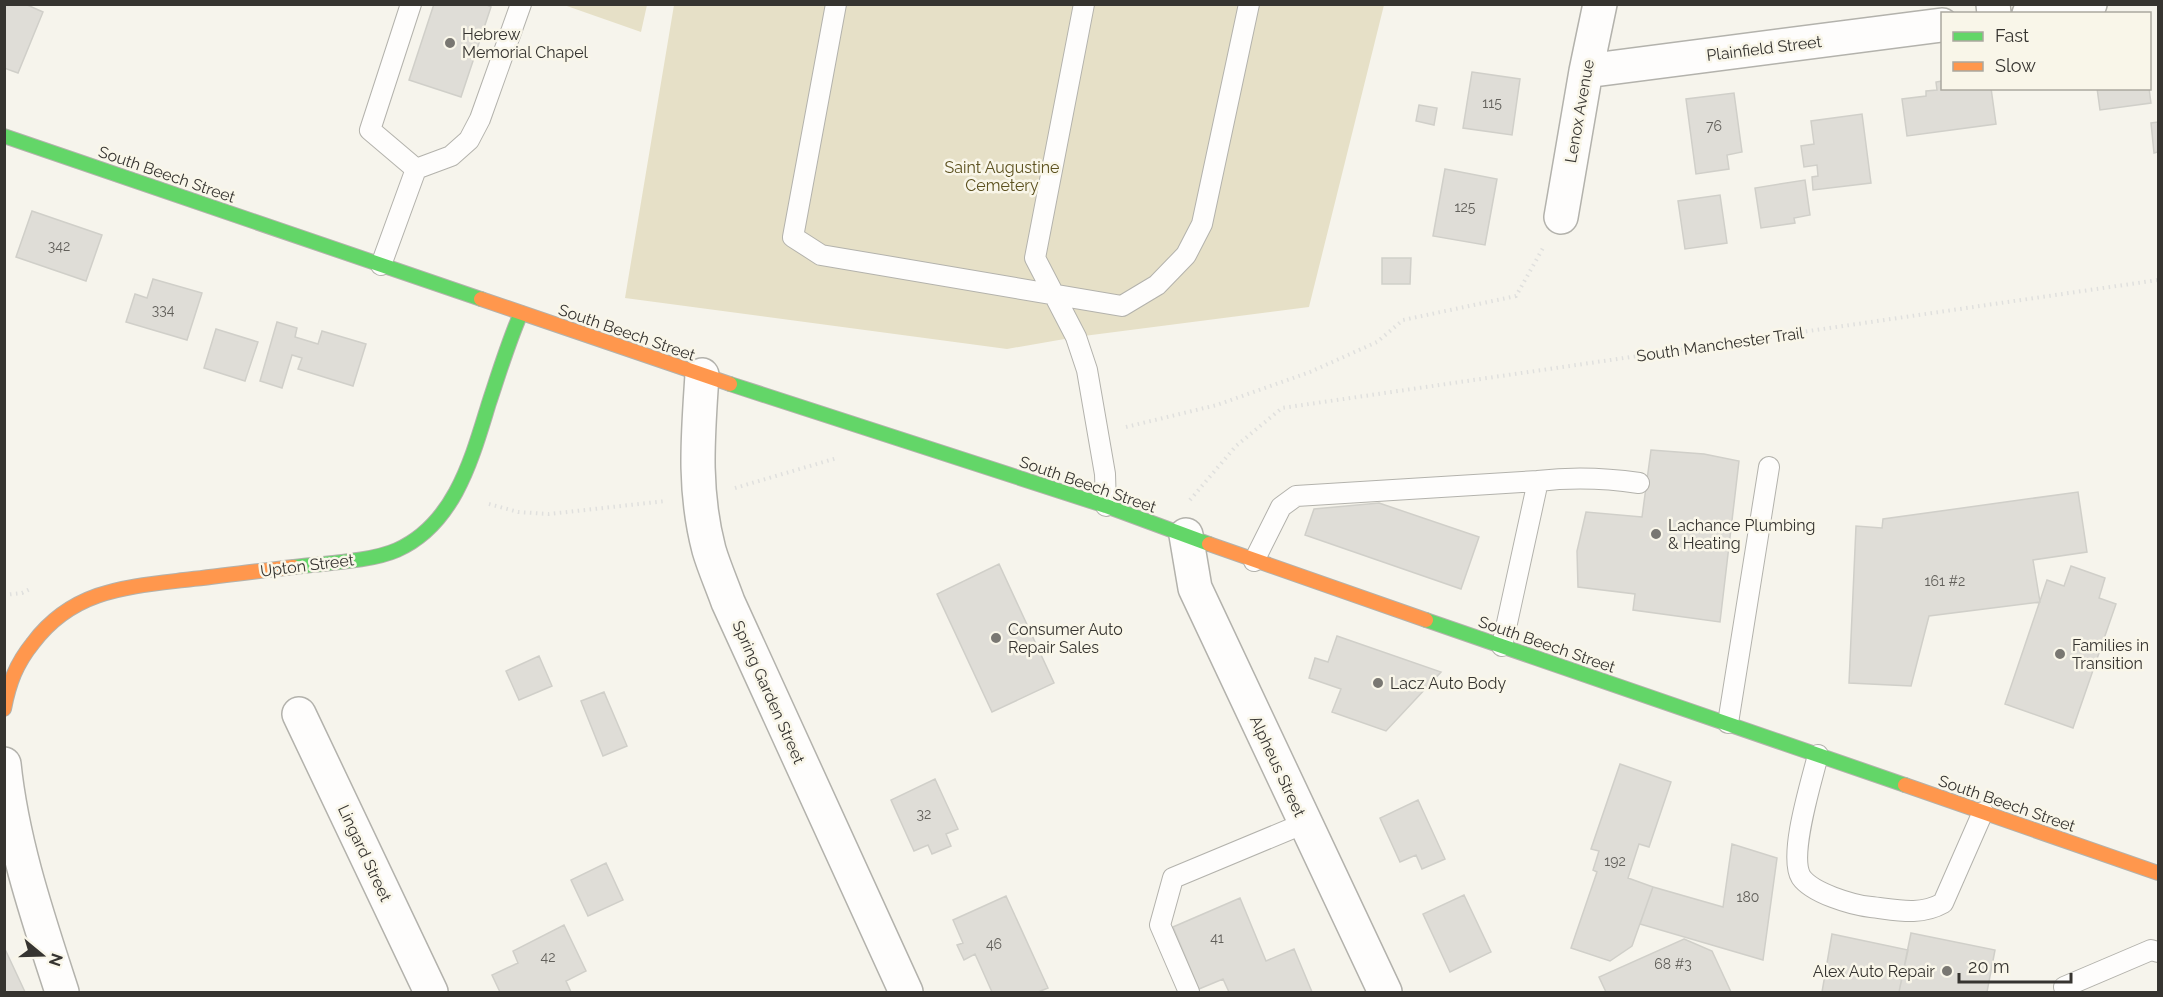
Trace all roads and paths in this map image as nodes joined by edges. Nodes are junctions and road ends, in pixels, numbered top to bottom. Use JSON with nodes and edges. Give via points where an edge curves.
{"nodes":[{"id":1,"x":411,"y":4,"type":"edge"},
{"id":2,"x":521,"y":4,"type":"edge"},
{"id":3,"x":836,"y":4,"type":"edge"},
{"id":4,"x":1084,"y":4,"type":"edge"},
{"id":5,"x":1249,"y":4,"type":"edge"},
{"id":6,"x":1600,"y":4,"type":"edge"},
{"id":7,"x":2091,"y":4,"type":"edge"},
{"id":8,"x":2041,"y":12,"type":"edge"},
{"id":9,"x":1941,"y":25,"type":"edge"},
{"id":10,"x":1586,"y":70,"type":"junction"},
{"id":11,"x":4,"y":136,"type":"edge"},
{"id":12,"x":416,"y":169,"type":"junction"},
{"id":13,"x":1561,"y":217,"type":"joint"},
{"id":14,"x":381,"y":265,"type":"junction"},
{"id":15,"x":2158,"y":280,"type":"edge"},
{"id":16,"x":1053,"y":296,"type":"junction"},
{"id":17,"x":521,"y":313,"type":"junction"},
{"id":18,"x":702,"y":375,"type":"junction"},
{"id":19,"x":1100,"y":434,"type":"junction"},
{"id":20,"x":838,"y":458,"type":"dead end"},
{"id":21,"x":1769,"y":467,"type":"dead end"},
{"id":22,"x":1538,"y":481,"type":"junction"},
{"id":23,"x":1639,"y":483,"type":"dead end"},
{"id":24,"x":455,"y":495,"type":"junction"},
{"id":25,"x":699,"y":498,"type":"junction"},
{"id":26,"x":1187,"y":503,"type":"dead end"},
{"id":27,"x":1106,"y":506,"type":"junction"},
{"id":28,"x":1186,"y":535,"type":"junction"},
{"id":29,"x":1254,"y":561,"type":"junction"},
{"id":30,"x":22,"y":593,"type":"dead end"},
{"id":31,"x":4,"y":595,"type":"edge"},
{"id":32,"x":1502,"y":646,"type":"junction"},
{"id":33,"x":4,"y":709,"type":"edge"},
{"id":34,"x":299,"y":714,"type":"dead end"},
{"id":35,"x":1728,"y":723,"type":"junction"},
{"id":36,"x":1818,"y":755,"type":"junction"},
{"id":37,"x":4,"y":764,"type":"edge"},
{"id":38,"x":1983,"y":812,"type":"junction"},
{"id":39,"x":1305,"y":823,"type":"junction"},
{"id":40,"x":2158,"y":873,"type":"edge"},
{"id":41,"x":2158,"y":952,"type":"edge"},
{"id":42,"x":2064,"y":987,"type":"dead end"},
{"id":43,"x":62,"y":993,"type":"edge"},
{"id":44,"x":431,"y":993,"type":"edge"},
{"id":45,"x":906,"y":993,"type":"edge"},
{"id":46,"x":1189,"y":993,"type":"edge"},
{"id":47,"x":1385,"y":993,"type":"edge"}],
"edges":[{"from":1,"to":12,"type":"lane","via":[[370,130]]},
{"from":2,"to":12,"type":"lane","via":[[480,120],[469,140],[451,156]]},
{"from":3,"to":16,"type":"lane","via":[[793,237],[821,255]]},
{"from":4,"to":16,"type":"lane","via":[[1035,258]]},
{"from":5,"to":16,"type":"lane","via":[[1202,224],[1186,255],[1157,285],[1122,306]]},
{"from":6,"to":10,"type":"street","name":"Lenox Avenue"},
{"from":7,"to":8,"type":"street"},
{"from":9,"to":10,"type":"street","name":"Plainfield Street"},
{"from":10,"to":13,"type":"street","name":"Lenox Avenue"},
{"from":11,"to":14,"type":"street","name":"South Beech Street"},
{"from":12,"to":14,"type":"lane"},
{"from":13,"to":19,"type":"path","via":[[1516,296],[1403,320],[1377,342],[1310,372],[1217,405]]},
{"from":14,"to":17,"type":"street","name":"South Beech Street"},
{"from":15,"to":26,"type":"path","name":"South Manchester Trail","via":[[1282,408],[1236,446]]},
{"from":16,"to":19,"type":"lane","via":[[1076,337]]},
{"from":17,"to":18,"type":"street","name":"South Beech Street"},
{"from":17,"to":24,"type":"street","name":"Upton Street"},
{"from":18,"to":25,"type":"street","name":"Spring Garden Street","via":[[696,449]]},
{"from":18,"to":27,"type":"street","name":"South Beech Street"},
{"from":19,"to":27,"type":"lane"},
{"from":20,"to":25,"type":"path"},
{"from":21,"to":35,"type":"lane"},
{"from":22,"to":23,"type":"lane","via":[[1605,478]]},
{"from":22,"to":29,"type":"lane","via":[[1296,495],[1281,507]]},
{"from":22,"to":32,"type":"lane"},
{"from":24,"to":25,"type":"path","via":[[518,512],[549,514]]},
{"from":24,"to":33,"type":"street","name":"Upton Street","via":[[438,518],[397,550],[370,557],[152,584],[102,594],[69,608],[53,620],[23,655],[11,678]]},
{"from":25,"to":45,"type":"street","name":"Spring Garden Street","via":[[709,550],[729,602]]},
{"from":27,"to":28,"type":"street","name":"South Beech Street"},
{"from":28,"to":29,"type":"street","name":"South Beech Street"},
{"from":28,"to":39,"type":"street","name":"Alpheus Street","via":[[1195,588]]},
{"from":29,"to":32,"type":"street","name":"South Beech Street"},
{"from":30,"to":31,"type":"path"},
{"from":32,"to":35,"type":"street","name":"South Beech Street"},
{"from":34,"to":44,"type":"street","name":"Lingard Street"},
{"from":35,"to":36,"type":"street","name":"South Beech Street"},
{"from":36,"to":38,"type":"street","name":"South Beech Street"},
{"from":36,"to":38,"type":"lane","via":[[1796,843],[1800,875],[1813,889],[1861,906],[1930,911],[1943,903]]},
{"from":37,"to":43,"type":"street","via":[[32,900]]},
{"from":38,"to":40,"type":"street","name":"South Beech Street"},
{"from":39,"to":46,"type":"lane","via":[[1173,879],[1160,925]]},
{"from":39,"to":47,"type":"street","name":"Alpheus Street"},
{"from":41,"to":42,"type":"lane","via":[[2151,950]]}]}
